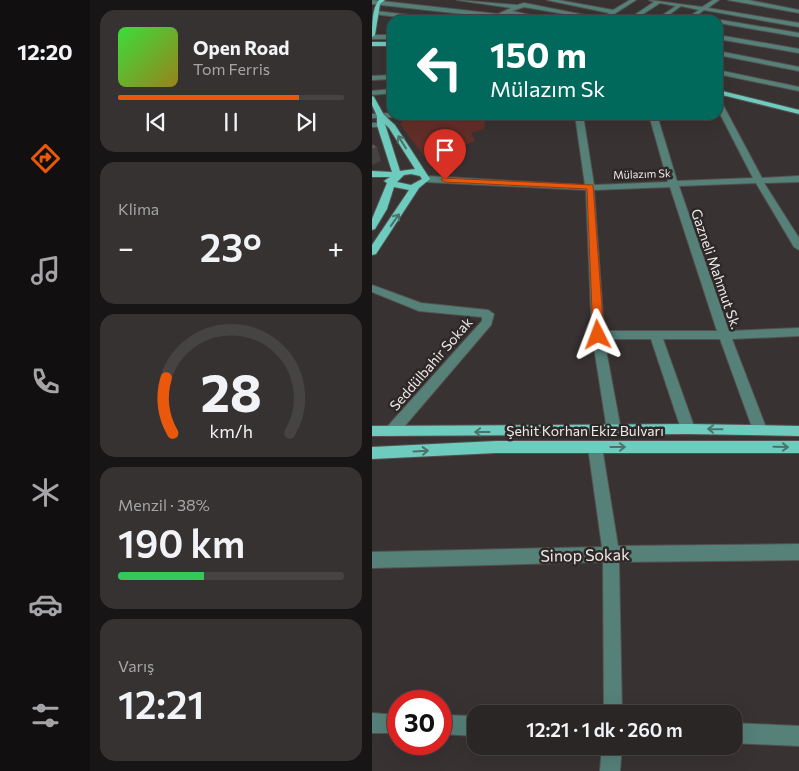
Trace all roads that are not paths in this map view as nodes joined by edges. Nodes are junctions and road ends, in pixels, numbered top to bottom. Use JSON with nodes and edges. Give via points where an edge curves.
{"nodes":[{"id":1,"x":433,"y":0,"type":"edge"},
{"id":2,"x":460,"y":0,"type":"edge"},
{"id":3,"x":550,"y":0,"type":"edge"},
{"id":4,"x":633,"y":0,"type":"edge"},
{"id":5,"x":652,"y":0,"type":"edge"},
{"id":6,"x":716,"y":0,"type":"edge"},
{"id":7,"x":731,"y":0,"type":"edge"},
{"id":8,"x":559,"y":1,"type":"edge"},
{"id":9,"x":659,"y":1,"type":"edge"},
{"id":10,"x":670,"y":1,"type":"edge"},
{"id":11,"x":377,"y":2,"type":"edge"},
{"id":12,"x":498,"y":2,"type":"edge"},
{"id":13,"x":679,"y":2,"type":"edge"},
{"id":14,"x":748,"y":2,"type":"edge"},
{"id":15,"x":616,"y":4,"type":"dead end"},
{"id":16,"x":624,"y":6,"type":"junction"},
{"id":17,"x":420,"y":7,"type":"junction"},
{"id":18,"x":517,"y":7,"type":"junction"},
{"id":19,"x":705,"y":7,"type":"junction"},
{"id":20,"x":544,"y":9,"type":"junction"},
{"id":21,"x":507,"y":12,"type":"junction"},
{"id":22,"x":614,"y":12,"type":"junction"},
{"id":23,"x":798,"y":12,"type":"edge"},
{"id":24,"x":376,"y":13,"type":"junction"},
{"id":25,"x":470,"y":13,"type":"junction"},
{"id":26,"x":733,"y":14,"type":"junction"},
{"id":27,"x":393,"y":15,"type":"edge"},
{"id":28,"x":467,"y":15,"type":"edge"},
{"id":29,"x":489,"y":15,"type":"edge"},
{"id":30,"x":501,"y":15,"type":"edge"},
{"id":31,"x":524,"y":15,"type":"edge"},
{"id":32,"x":531,"y":15,"type":"edge"},
{"id":33,"x":575,"y":15,"type":"edge"},
{"id":34,"x":609,"y":15,"type":"edge"},
{"id":35,"x":638,"y":15,"type":"edge"},
{"id":36,"x":664,"y":15,"type":"edge"},
{"id":37,"x":694,"y":15,"type":"edge"},
{"id":38,"x":723,"y":21,"type":"edge"},
{"id":39,"x":723,"y":23,"type":"edge"},
{"id":40,"x":798,"y":25,"type":"edge"},
{"id":41,"x":382,"y":30,"type":"dead end"},
{"id":42,"x":372,"y":33,"type":"edge"},
{"id":43,"x":798,"y":35,"type":"edge"},
{"id":44,"x":387,"y":36,"type":"edge"},
{"id":45,"x":723,"y":38,"type":"edge"},
{"id":46,"x":372,"y":44,"type":"edge"},
{"id":47,"x":387,"y":44,"type":"edge"},
{"id":48,"x":798,"y":51,"type":"edge"},
{"id":49,"x":723,"y":54,"type":"edge"},
{"id":50,"x":798,"y":69,"type":"edge"},
{"id":51,"x":723,"y":73,"type":"edge"},
{"id":52,"x":387,"y":77,"type":"edge"},
{"id":53,"x":372,"y":78,"type":"edge"},
{"id":54,"x":798,"y":90,"type":"edge"},
{"id":55,"x":387,"y":92,"type":"edge"},
{"id":56,"x":372,"y":93,"type":"edge"},
{"id":57,"x":723,"y":93,"type":"edge"},
{"id":58,"x":372,"y":98,"type":"edge"},
{"id":59,"x":798,"y":112,"type":"edge"},
{"id":60,"x":723,"y":113,"type":"edge"},
{"id":61,"x":376,"y":116,"type":"edge"},
{"id":62,"x":580,"y":120,"type":"edge"},
{"id":63,"x":654,"y":120,"type":"edge"},
{"id":64,"x":376,"y":125,"type":"edge"},
{"id":65,"x":372,"y":174,"type":"edge"},
{"id":66,"x":424,"y":175,"type":"junction"},
{"id":67,"x":395,"y":178,"type":"junction"},
{"id":68,"x":798,"y":179,"type":"edge"},
{"id":69,"x":372,"y":180,"type":"edge"},
{"id":70,"x":759,"y":181,"type":"junction"},
{"id":71,"x":672,"y":184,"type":"junction"},
{"id":72,"x":416,"y":186,"type":"junction"},
{"id":73,"x":590,"y":187,"type":"junction"},
{"id":74,"x":372,"y":208,"type":"edge"},
{"id":75,"x":382,"y":209,"type":"junction"},
{"id":76,"x":372,"y":227,"type":"edge"},
{"id":77,"x":798,"y":247,"type":"edge"},
{"id":78,"x":372,"y":252,"type":"edge"},
{"id":79,"x":372,"y":288,"type":"edge"},
{"id":80,"x":798,"y":332,"type":"edge"},
{"id":81,"x":598,"y":335,"type":"junction"},
{"id":82,"x":723,"y":335,"type":"junction"},
{"id":83,"x":656,"y":336,"type":"junction"},
{"id":84,"x":688,"y":429,"type":"junction"},
{"id":85,"x":614,"y":430,"type":"junction"},
{"id":86,"x":760,"y":430,"type":"junction"},
{"id":87,"x":392,"y":431,"type":"junction"},
{"id":88,"x":798,"y":431,"type":"edge"},
{"id":89,"x":372,"y":432,"type":"edge"},
{"id":90,"x":595,"y":447,"type":"junction"},
{"id":91,"x":798,"y":447,"type":"edge"},
{"id":92,"x":372,"y":453,"type":"edge"},
{"id":93,"x":798,"y":552,"type":"edge"},
{"id":94,"x":611,"y":554,"type":"junction"},
{"id":95,"x":372,"y":560,"type":"edge"},
{"id":96,"x":613,"y":705,"type":"edge"},
{"id":97,"x":372,"y":723,"type":"edge"},
{"id":98,"x":387,"y":724,"type":"edge"},
{"id":99,"x":452,"y":725,"type":"edge"},
{"id":100,"x":467,"y":726,"type":"edge"},
{"id":101,"x":742,"y":734,"type":"edge"},
{"id":102,"x":798,"y":736,"type":"edge"},
{"id":103,"x":611,"y":755,"type":"edge"},
{"id":104,"x":610,"y":771,"type":"edge"}],
"edges":[{"from":1,"to":17,"type":"street"},
{"from":2,"to":12,"type":"street"},
{"from":3,"to":8,"type":"street"},
{"from":4,"to":16,"type":"street"},
{"from":5,"to":9,"type":"street"},
{"from":6,"to":19,"type":"street"},
{"from":7,"to":14,"type":"street"},
{"from":8,"to":20,"type":"street"},
{"from":8,"to":22,"type":"street"},
{"from":9,"to":10,"type":"street"},
{"from":9,"to":35,"type":"street"},
{"from":10,"to":13,"type":"street"},
{"from":11,"to":17,"type":"street"},
{"from":11,"to":24,"type":"main road"},
{"from":12,"to":18,"type":"street"},
{"from":13,"to":19,"type":"street"},
{"from":13,"to":36,"type":"street"},
{"from":14,"to":23,"type":"street"},
{"from":14,"to":26,"type":"street"},
{"from":15,"to":16,"type":"street"},
{"from":16,"to":22,"type":"street"},
{"from":17,"to":25,"type":"street"},
{"from":18,"to":20,"type":"street","via":[[524,5]]},
{"from":18,"to":21,"type":"street"},
{"from":19,"to":26,"type":"street"},
{"from":19,"to":37,"type":"street"},
{"from":20,"to":32,"type":"street"},
{"from":20,"to":33,"type":"street"},
{"from":21,"to":30,"type":"street"},
{"from":21,"to":31,"type":"street"},
{"from":22,"to":34,"type":"street"},
{"from":24,"to":27,"type":"street"},
{"from":24,"to":42,"type":"main road"},
{"from":25,"to":28,"type":"street"},
{"from":25,"to":29,"type":"street"},
{"from":26,"to":38,"type":"street"},
{"from":26,"to":40,"type":"street"},
{"from":39,"to":43,"type":"street"},
{"from":41,"to":42,"type":"street"},
{"from":42,"to":44,"type":"street"},
{"from":45,"to":48,"type":"street"},
{"from":46,"to":47,"type":"main road"},
{"from":49,"to":50,"type":"street"},
{"from":51,"to":54,"type":"street"},
{"from":52,"to":53,"type":"street"},
{"from":55,"to":56,"type":"street"},
{"from":57,"to":59,"type":"main road"},
{"from":58,"to":61,"type":"main road"},
{"from":60,"to":70,"type":"street"},
{"from":61,"to":64,"type":"main road"},
{"from":66,"to":61,"type":"main road","one_way":true,"via":[[392,127]]},
{"from":62,"to":73,"type":"street"},
{"from":63,"to":71,"type":"street","name":"Gazneli Mahmut Sk."},
{"from":64,"to":67,"type":"main road"},
{"from":65,"to":67,"type":"main road"},
{"from":66,"to":67,"type":"main road","via":[[411,171]]},
{"from":66,"to":72,"type":"main road"},
{"from":66,"to":73,"type":"street","name":"Mülazım Sk"},
{"from":67,"to":69,"type":"main road"},
{"from":67,"to":72,"type":"main road","via":[[393,184],[400,188]]},
{"from":67,"to":75,"type":"main road"},
{"from":68,"to":70,"type":"street","name":"Mülazım Sk"},
{"from":70,"to":71,"type":"street","name":"Mülazım Sk"},
{"from":70,"to":77,"type":"street"},
{"from":71,"to":73,"type":"street","name":"Mülazım Sk"},
{"from":71,"to":82,"type":"street","name":"Gazneli Mahmut Sk."},
{"from":78,"to":72,"type":"main road","one_way":true},
{"from":73,"to":81,"type":"street"},
{"from":74,"to":75,"type":"street"},
{"from":75,"to":76,"type":"main road"},
{"from":79,"to":87,"type":"street","name":"Seddülbahir Sokak","via":[[419,307],[488,314],[487,322]]},
{"from":80,"to":82,"type":"street"},
{"from":81,"to":83,"type":"street"},
{"from":81,"to":85,"type":"street"},
{"from":82,"to":83,"type":"street"},
{"from":82,"to":86,"type":"street","name":"Gazneli Mahmut Sk."},
{"from":83,"to":84,"type":"street"},
{"from":84,"to":85,"type":"main road","name":"Şehit Korhan Ekiz Bulvarı"},
{"from":86,"to":84,"type":"main road","name":"Şehit Korhan Ekiz Bulvarı","one_way":true},
{"from":85,"to":87,"type":"main road","name":"Şehit Korhan Ekiz Bulvarı","one_way":true},
{"from":86,"to":88,"type":"main road","name":"Şehit Korhan Ekiz Bulvarı"},
{"from":87,"to":89,"type":"main road","name":"Şehit Korhan Ekiz Bulvarı"},
{"from":90,"to":91,"type":"main road","name":"Şehit Korhan Ekiz Bulvarı","one_way":true},
{"from":92,"to":90,"type":"main road","name":"Şehit Korhan Ekiz Bulvarı","one_way":true,"via":[[496,447]]},
{"from":90,"to":94,"type":"street"},
{"from":93,"to":94,"type":"street","name":"Sinop Sokak"},
{"from":94,"to":95,"type":"street","name":"Sinop Sokak"},
{"from":94,"to":96,"type":"street"},
{"from":97,"to":98,"type":"street"},
{"from":99,"to":100,"type":"street"},
{"from":101,"to":102,"type":"street"},
{"from":103,"to":104,"type":"street"}]}
